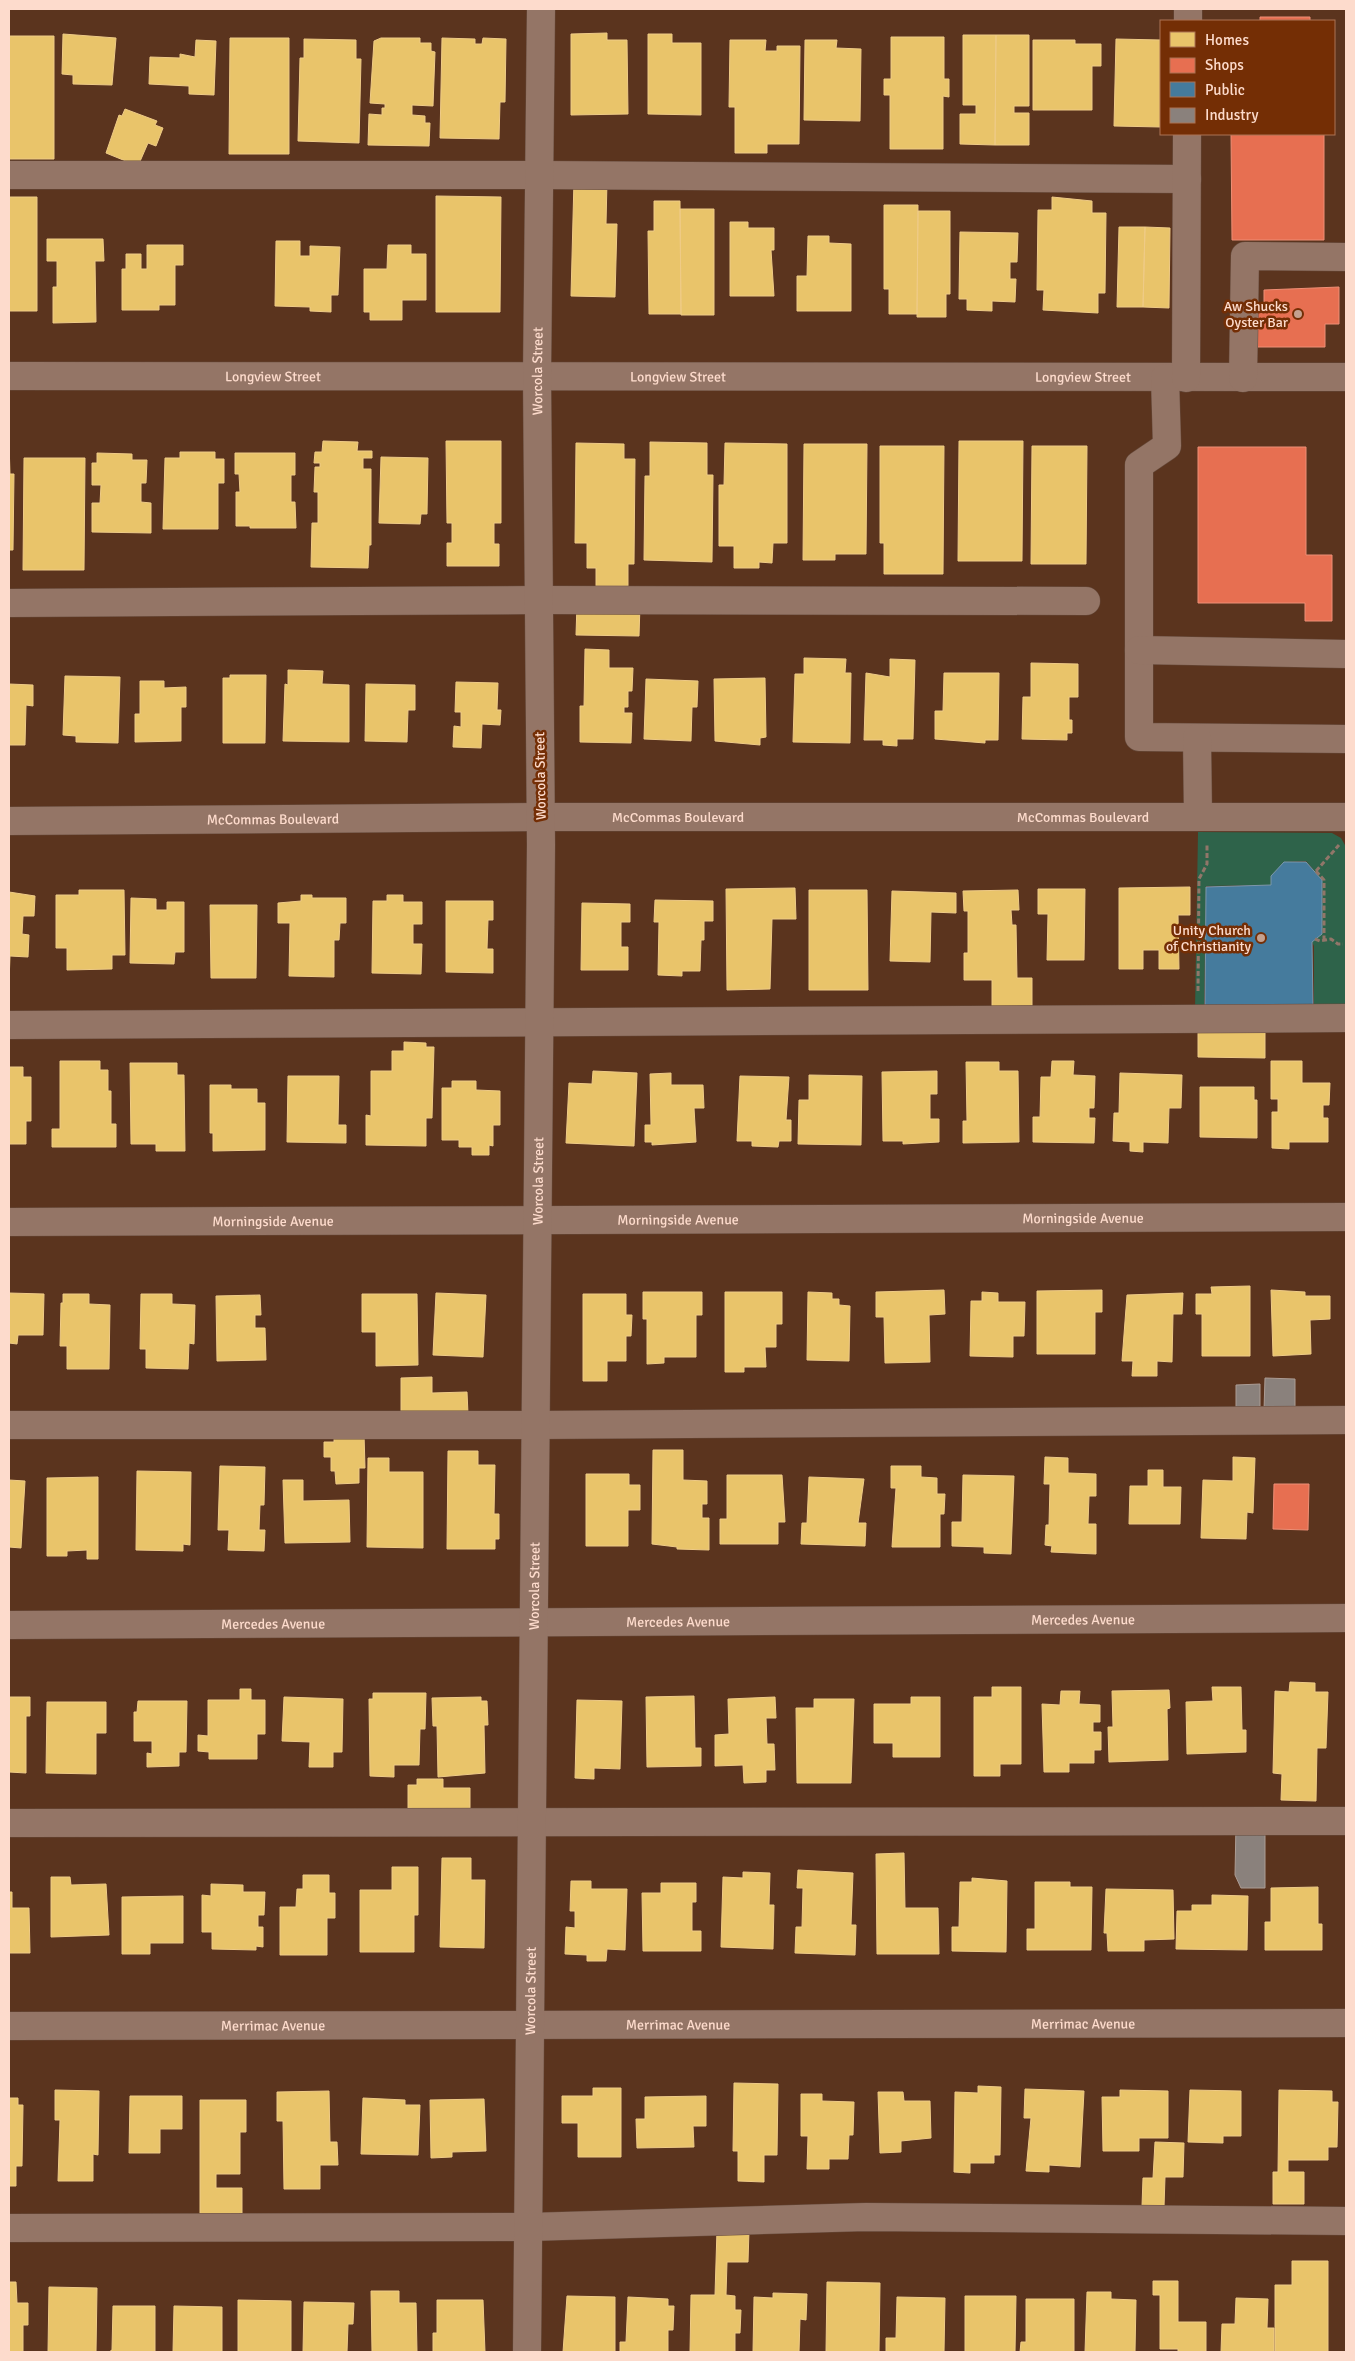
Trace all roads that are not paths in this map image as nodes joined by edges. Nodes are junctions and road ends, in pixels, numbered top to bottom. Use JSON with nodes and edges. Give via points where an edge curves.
{"nodes":[{"id":1,"x":541,"y":9,"type":"edge"},
{"id":2,"x":1188,"y":135,"type":"edge"},
{"id":3,"x":9,"y":175,"type":"edge"},
{"id":4,"x":539,"y":175,"type":"junction"},
{"id":5,"x":1187,"y":178,"type":"junction"},
{"id":6,"x":1346,"y":256,"type":"edge"},
{"id":7,"x":9,"y":376,"type":"edge"},
{"id":8,"x":537,"y":376,"type":"junction"},
{"id":9,"x":1346,"y":377,"type":"edge"},
{"id":10,"x":1175,"y":378,"type":"junction"},
{"id":11,"x":1243,"y":378,"type":"junction"},
{"id":12,"x":538,"y":600,"type":"junction"},
{"id":13,"x":1086,"y":601,"type":"dead end"},
{"id":14,"x":9,"y":603,"type":"edge"},
{"id":15,"x":1139,"y":650,"type":"junction"},
{"id":16,"x":1346,"y":654,"type":"edge"},
{"id":17,"x":1197,"y":738,"type":"junction"},
{"id":18,"x":1346,"y":739,"type":"edge"},
{"id":19,"x":1198,"y":816,"type":"junction"},
{"id":20,"x":540,"y":817,"type":"junction"},
{"id":21,"x":9,"y":821,"type":"edge"},
{"id":22,"x":1343,"y":830,"type":"edge"},
{"id":23,"x":1346,"y":1018,"type":"edge"},
{"id":24,"x":539,"y":1022,"type":"junction"},
{"id":25,"x":9,"y":1026,"type":"edge"},
{"id":26,"x":1346,"y":1217,"type":"edge"},
{"id":27,"x":9,"y":1222,"type":"edge"},
{"id":28,"x":536,"y":1222,"type":"junction"},
{"id":29,"x":1346,"y":1420,"type":"edge"},
{"id":30,"x":9,"y":1424,"type":"edge"},
{"id":31,"x":536,"y":1425,"type":"junction"},
{"id":32,"x":1346,"y":1618,"type":"edge"},
{"id":33,"x":533,"y":1623,"type":"junction"},
{"id":34,"x":9,"y":1624,"type":"edge"},
{"id":35,"x":531,"y":1821,"type":"junction"},
{"id":36,"x":1346,"y":1821,"type":"edge"},
{"id":37,"x":9,"y":1823,"type":"edge"},
{"id":38,"x":1346,"y":2023,"type":"edge"},
{"id":39,"x":529,"y":2025,"type":"junction"},
{"id":40,"x":9,"y":2026,"type":"edge"},
{"id":41,"x":1346,"y":2221,"type":"edge"},
{"id":42,"x":529,"y":2227,"type":"junction"},
{"id":43,"x":9,"y":2228,"type":"edge"},
{"id":44,"x":527,"y":2352,"type":"edge"}],
"edges":[{"from":1,"to":4,"type":"street","name":"Worcola Street"},
{"from":2,"to":5,"type":"street"},
{"from":3,"to":4,"type":"street"},
{"from":4,"to":5,"type":"street"},
{"from":4,"to":8,"type":"street","name":"Worcola Street"},
{"from":5,"to":10,"type":"street"},
{"from":6,"to":11,"type":"street","via":[[1245,256]]},
{"from":7,"to":8,"type":"street","name":"Longview Street"},
{"from":8,"to":10,"type":"street","name":"Longview Street"},
{"from":8,"to":12,"type":"street","name":"Worcola Street"},
{"from":9,"to":11,"type":"street","name":"Longview Street"},
{"from":10,"to":11,"type":"street","name":"Longview Street"},
{"from":10,"to":15,"type":"street","via":[[1167,446],[1139,465]]},
{"from":12,"to":13,"type":"street"},
{"from":12,"to":14,"type":"street"},
{"from":12,"to":20,"type":"street","name":"Worcola Street"},
{"from":15,"to":16,"type":"street"},
{"from":15,"to":17,"type":"street","via":[[1139,736]]},
{"from":17,"to":18,"type":"street"},
{"from":17,"to":19,"type":"street"},
{"from":19,"to":20,"type":"street","name":"McCommas Boulevard"},
{"from":19,"to":22,"type":"street","name":"McCommas Boulevard"},
{"from":20,"to":21,"type":"street","name":"McCommas Boulevard"},
{"from":20,"to":24,"type":"street","name":"Worcola Street"},
{"from":23,"to":24,"type":"street"},
{"from":24,"to":25,"type":"street"},
{"from":24,"to":28,"type":"street","name":"Worcola Street"},
{"from":26,"to":28,"type":"street","name":"Morningside Avenue"},
{"from":27,"to":28,"type":"street","name":"Morningside Avenue"},
{"from":28,"to":31,"type":"street","name":"Worcola Street"},
{"from":29,"to":31,"type":"street"},
{"from":30,"to":31,"type":"street"},
{"from":31,"to":33,"type":"street","name":"Worcola Street"},
{"from":32,"to":33,"type":"street","name":"Mercedes Avenue"},
{"from":33,"to":34,"type":"street","name":"Mercedes Avenue"},
{"from":33,"to":35,"type":"street","name":"Worcola Street"},
{"from":35,"to":36,"type":"street"},
{"from":35,"to":37,"type":"street"},
{"from":35,"to":39,"type":"street","name":"Worcola Street"},
{"from":38,"to":39,"type":"street","name":"Merrimac Avenue"},
{"from":39,"to":40,"type":"street","name":"Merrimac Avenue"},
{"from":39,"to":42,"type":"street","name":"Worcola Street"},
{"from":41,"to":42,"type":"street","via":[[866,2217]]},
{"from":42,"to":43,"type":"street"},
{"from":42,"to":44,"type":"street","name":"Worcola Street"}]}
